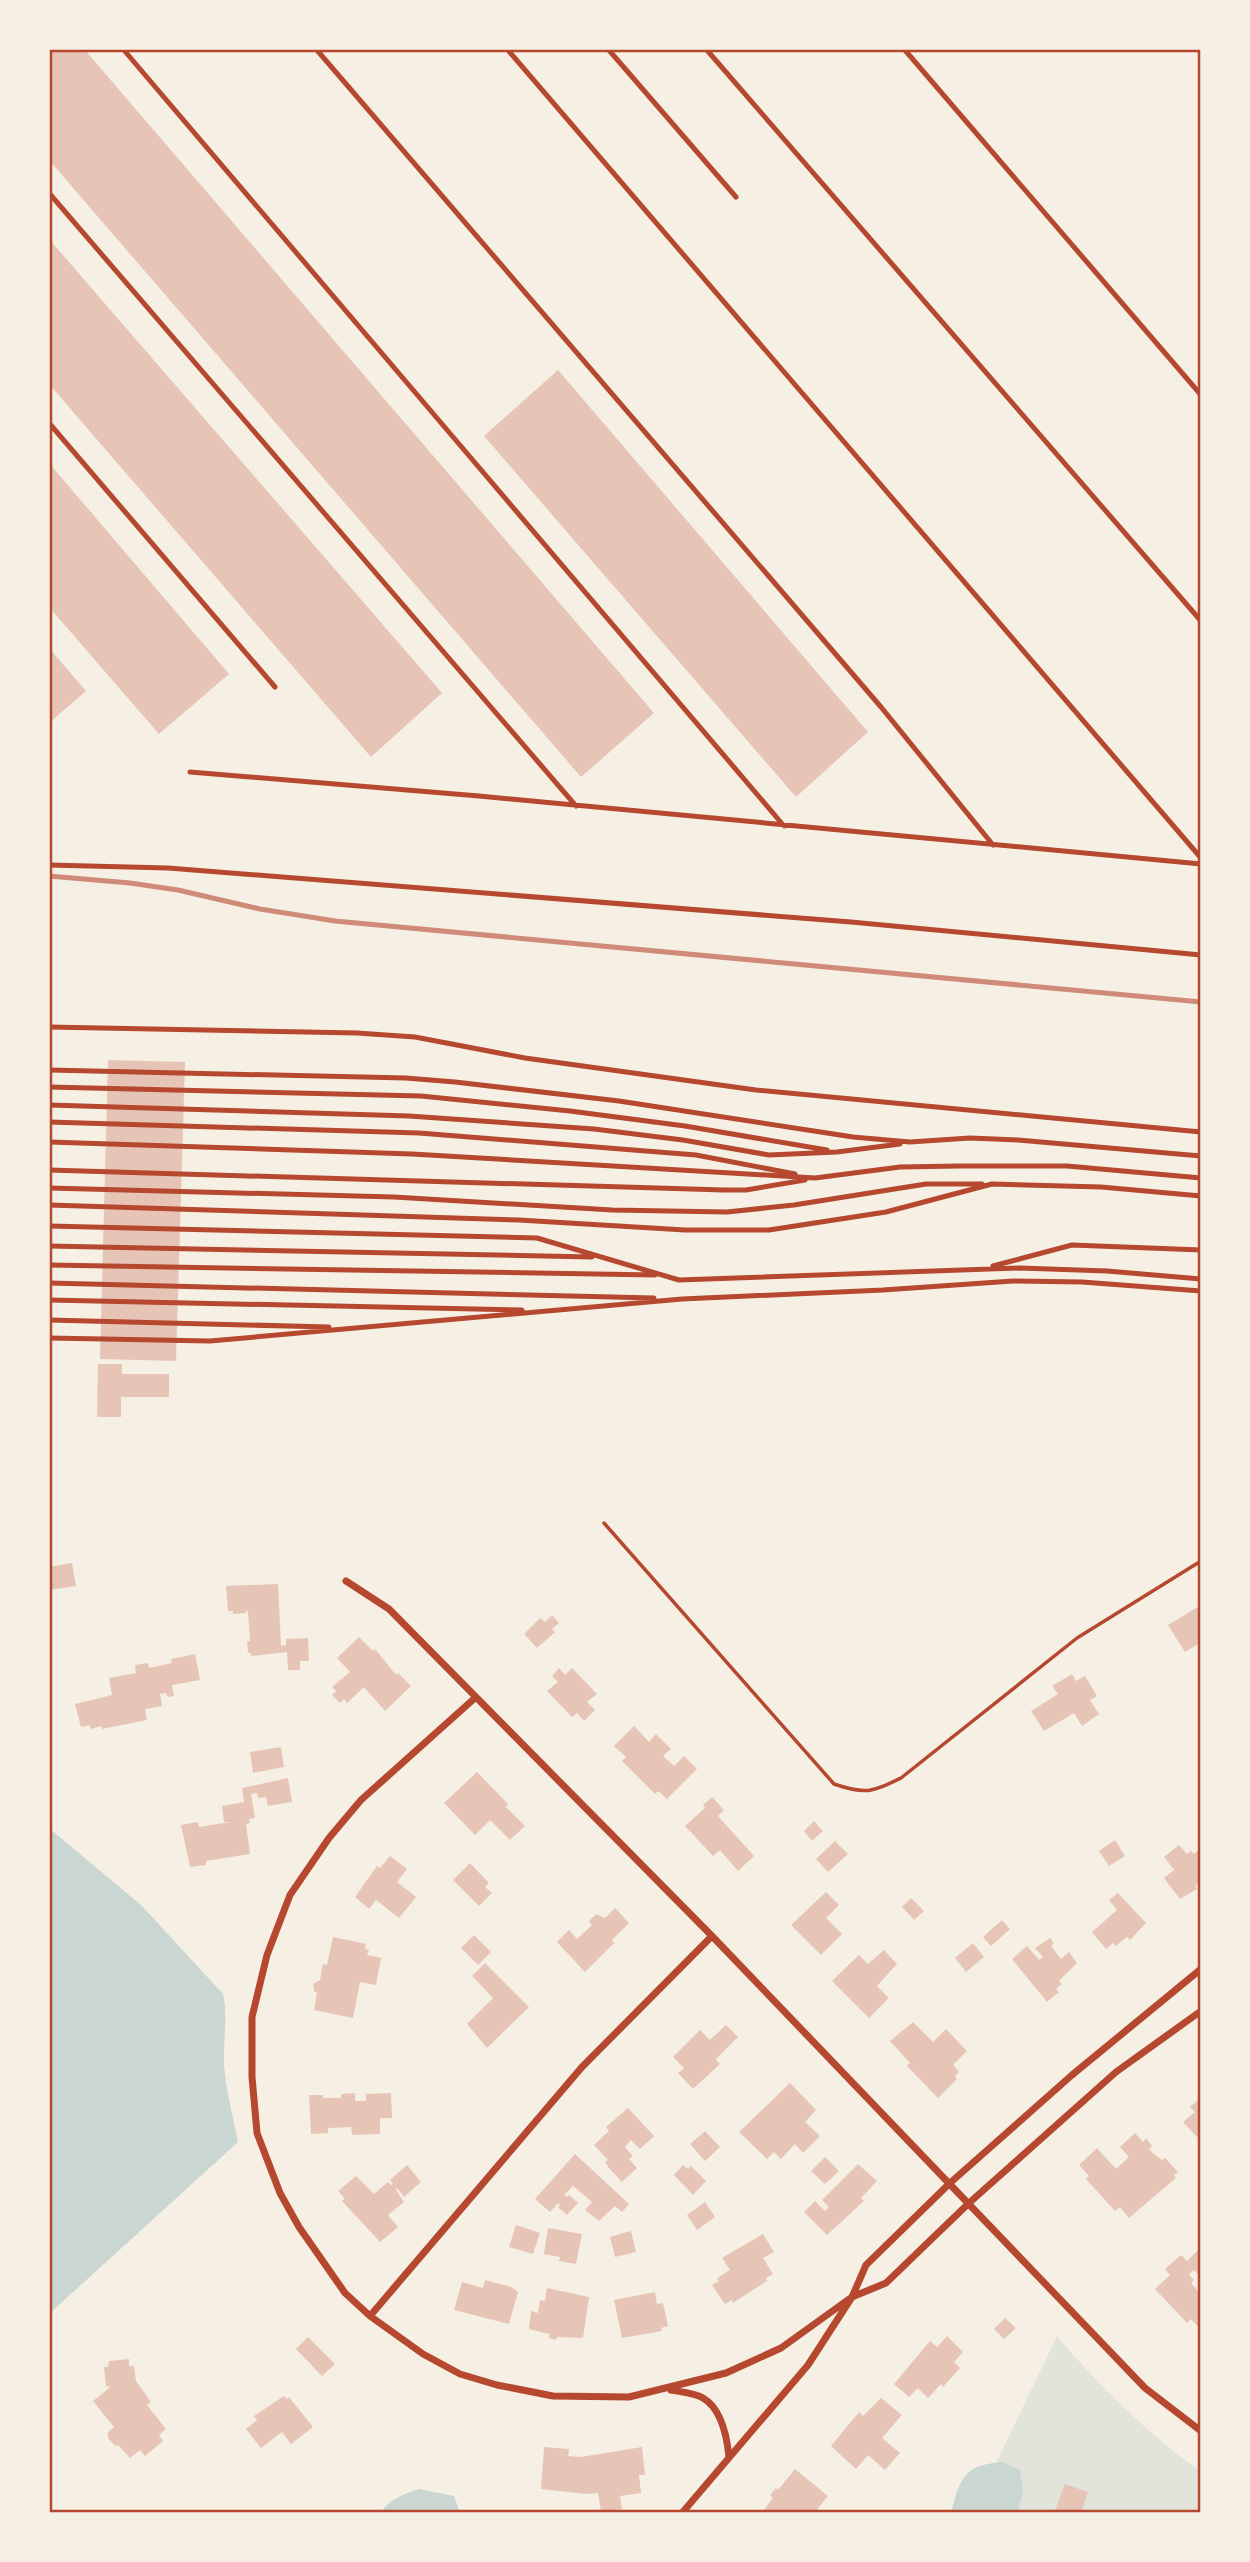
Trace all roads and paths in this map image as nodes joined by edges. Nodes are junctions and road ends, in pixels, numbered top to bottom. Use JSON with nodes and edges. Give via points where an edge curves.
{"nodes":[{"id":1,"x":123,"y":49,"type":"edge"},
{"id":2,"x":316,"y":49,"type":"edge"},
{"id":3,"x":508,"y":49,"type":"edge"},
{"id":4,"x":608,"y":49,"type":"edge"},
{"id":5,"x":706,"y":49,"type":"edge"},
{"id":6,"x":904,"y":49,"type":"edge"},
{"id":7,"x":49,"y":193,"type":"edge"},
{"id":8,"x":736,"y":197,"type":"dead end"},
{"id":9,"x":1201,"y":395,"type":"edge"},
{"id":10,"x":49,"y":423,"type":"edge"},
{"id":11,"x":1201,"y":621,"type":"edge"},
{"id":12,"x":275,"y":687,"type":"dead end"},
{"id":13,"x":190,"y":772,"type":"dead end"},
{"id":14,"x":576,"y":806,"type":"junction"},
{"id":15,"x":783,"y":826,"type":"junction"},
{"id":16,"x":993,"y":845,"type":"junction"},
{"id":17,"x":1201,"y":858,"type":"edge"},
{"id":18,"x":1201,"y":864,"type":"edge"},
{"id":19,"x":49,"y":866,"type":"edge"},
{"id":20,"x":1201,"y":955,"type":"edge"},
{"id":21,"x":49,"y":1027,"type":"edge"},
{"id":22,"x":49,"y":1070,"type":"edge"},
{"id":23,"x":49,"y":1087,"type":"edge"},
{"id":24,"x":49,"y":1105,"type":"edge"},
{"id":25,"x":49,"y":1122,"type":"edge"},
{"id":26,"x":1201,"y":1132,"type":"edge"},
{"id":27,"x":49,"y":1142,"type":"edge"},
{"id":28,"x":910,"y":1142,"type":"junction"},
{"id":29,"x":837,"y":1152,"type":"junction"},
{"id":30,"x":1201,"y":1156,"type":"edge"},
{"id":31,"x":49,"y":1170,"type":"edge"},
{"id":32,"x":815,"y":1178,"type":"junction"},
{"id":33,"x":1201,"y":1178,"type":"edge"},
{"id":34,"x":992,"y":1184,"type":"junction"},
{"id":35,"x":49,"y":1188,"type":"edge"},
{"id":36,"x":1201,"y":1196,"type":"edge"},
{"id":37,"x":49,"y":1205,"type":"edge"},
{"id":38,"x":49,"y":1226,"type":"edge"},
{"id":39,"x":49,"y":1246,"type":"edge"},
{"id":40,"x":1201,"y":1250,"type":"edge"},
{"id":41,"x":601,"y":1257,"type":"junction"},
{"id":42,"x":49,"y":1265,"type":"edge"},
{"id":43,"x":987,"y":1268,"type":"junction"},
{"id":44,"x":663,"y":1276,"type":"junction"},
{"id":45,"x":1201,"y":1279,"type":"edge"},
{"id":46,"x":49,"y":1283,"type":"edge"},
{"id":47,"x":1201,"y":1291,"type":"edge"},
{"id":48,"x":682,"y":1299,"type":"junction"},
{"id":49,"x":49,"y":1300,"type":"edge"},
{"id":50,"x":549,"y":1310,"type":"junction"},
{"id":51,"x":49,"y":1320,"type":"edge"},
{"id":52,"x":358,"y":1327,"type":"junction"},
{"id":53,"x":49,"y":1338,"type":"edge"},
{"id":54,"x":604,"y":1523,"type":"dead end"},
{"id":55,"x":1201,"y":1561,"type":"edge"},
{"id":56,"x":346,"y":1581,"type":"dead end"},
{"id":57,"x":476,"y":1697,"type":"junction"},
{"id":58,"x":712,"y":1936,"type":"junction"},
{"id":59,"x":1201,"y":1969,"type":"edge"},
{"id":60,"x":1201,"y":2011,"type":"edge"},
{"id":61,"x":950,"y":2183,"type":"junction"},
{"id":62,"x":969,"y":2203,"type":"junction"},
{"id":63,"x":852,"y":2297,"type":"junction"},
{"id":64,"x":370,"y":2316,"type":"junction"},
{"id":65,"x":667,"y":2389,"type":"junction"},
{"id":66,"x":1201,"y":2431,"type":"edge"},
{"id":67,"x":729,"y":2457,"type":"junction"},
{"id":68,"x":682,"y":2513,"type":"edge"}],
"edges":[{"from":1,"to":15,"type":"lane"},
{"from":2,"to":16,"type":"lane","via":[[872,697]]},
{"from":3,"to":17,"type":"lane"},
{"from":4,"to":8,"type":"lane"},
{"from":5,"to":11,"type":"lane"},
{"from":6,"to":9,"type":"lane"},
{"from":7,"to":14,"type":"lane"},
{"from":10,"to":12,"type":"lane"},
{"from":13,"to":14,"type":"lane"},
{"from":14,"to":15,"type":"lane"},
{"from":15,"to":16,"type":"lane"},
{"from":16,"to":18,"type":"lane"},
{"from":19,"to":20,"type":"lane","via":[[196,871],[851,922]]},
{"from":21,"to":26,"type":"lane","via":[[386,1034],[756,1090]]},
{"from":22,"to":28,"type":"lane","via":[[455,1082]]},
{"from":23,"to":29,"type":"lane","via":[[421,1096],[685,1126]]},
{"from":24,"to":29,"type":"lane","via":[[409,1116],[594,1129],[769,1155]]},
{"from":25,"to":32,"type":"lane","via":[[419,1133],[696,1155]]},
{"from":27,"to":32,"type":"lane","via":[[412,1154]]},
{"from":28,"to":29,"type":"lane"},
{"from":28,"to":30,"type":"lane","via":[[1018,1140]]},
{"from":31,"to":32,"type":"lane","via":[[724,1190]]},
{"from":32,"to":33,"type":"lane","via":[[900,1167],[1067,1166]]},
{"from":34,"to":35,"type":"lane","via":[[926,1184],[727,1212]]},
{"from":34,"to":36,"type":"lane"},
{"from":34,"to":37,"type":"lane","via":[[886,1212],[769,1230]]},
{"from":38,"to":41,"type":"lane","via":[[537,1238]]},
{"from":39,"to":41,"type":"lane"},
{"from":40,"to":43,"type":"lane","via":[[1072,1245]]},
{"from":41,"to":44,"type":"lane"},
{"from":42,"to":44,"type":"lane"},
{"from":43,"to":44,"type":"lane","via":[[679,1280]]},
{"from":43,"to":45,"type":"lane","via":[[1107,1270]]},
{"from":46,"to":48,"type":"lane"},
{"from":47,"to":48,"type":"lane","via":[[1013,1281]]},
{"from":48,"to":50,"type":"lane"},
{"from":49,"to":50,"type":"lane"},
{"from":50,"to":52,"type":"lane"},
{"from":51,"to":52,"type":"lane"},
{"from":52,"to":53,"type":"lane","via":[[210,1340]]},
{"from":54,"to":55,"type":"path","via":[[834,1784],[858,1792],[901,1778],[1077,1638]]},
{"from":56,"to":57,"type":"street","via":[[389,1609]]},
{"from":57,"to":58,"type":"street"},
{"from":57,"to":64,"type":"street","via":[[361,1800],[328,1838],[289,1895],[267,1955],[253,2017],[257,2133],[275,2181],[321,2260],[345,2293]]},
{"from":58,"to":61,"type":"street"},
{"from":58,"to":64,"type":"street","via":[[582,2067]]},
{"from":59,"to":61,"type":"street"},
{"from":60,"to":62,"type":"street","via":[[1116,2072]]},
{"from":61,"to":62,"type":"street"},
{"from":61,"to":63,"type":"street","via":[[866,2265]]},
{"from":62,"to":63,"type":"street","via":[[886,2283]]},
{"from":62,"to":66,"type":"street","via":[[1145,2388]]},
{"from":63,"to":65,"type":"street","via":[[781,2348],[726,2373]]},
{"from":63,"to":67,"type":"street","via":[[808,2365]]},
{"from":64,"to":65,"type":"street","via":[[423,2354],[460,2374],[497,2385],[588,2398],[629,2397]]},
{"from":65,"to":67,"type":"street","via":[[702,2397],[715,2408]]},
{"from":67,"to":68,"type":"street"}]}
